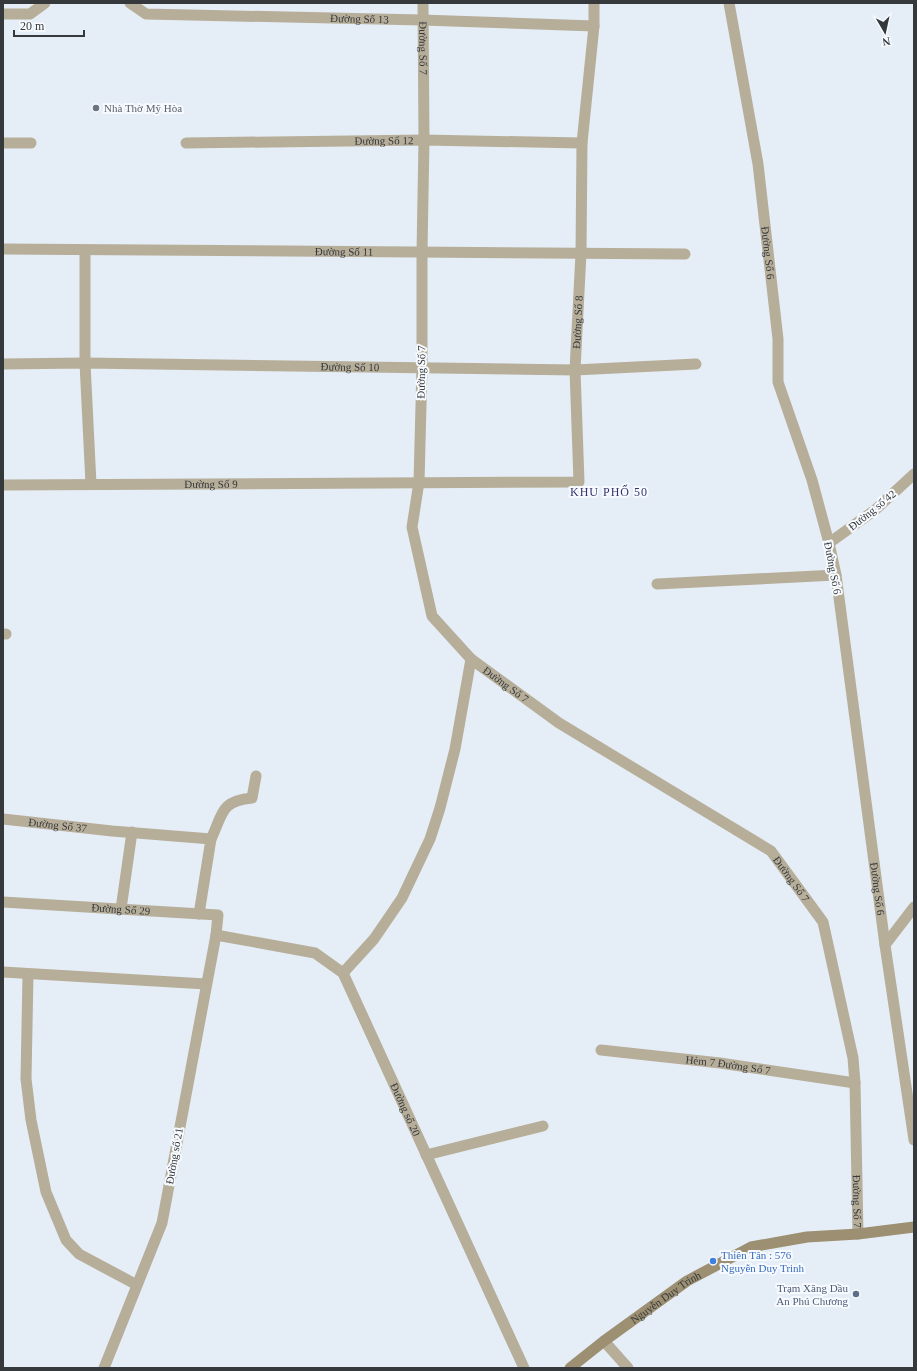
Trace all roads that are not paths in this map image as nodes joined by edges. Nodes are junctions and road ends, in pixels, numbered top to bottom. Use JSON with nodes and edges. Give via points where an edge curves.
{"nodes":[{"id":1,"x":45,"y":3,"type":"edge"},
{"id":2,"x":130,"y":3,"type":"edge"},
{"id":3,"x":423,"y":3,"type":"edge"},
{"id":4,"x":594,"y":3,"type":"edge"},
{"id":5,"x":729,"y":3,"type":"edge"},
{"id":6,"x":3,"y":14,"type":"edge"},
{"id":7,"x":422,"y":20,"type":"junction"},
{"id":8,"x":594,"y":26,"type":"junction"},
{"id":9,"x":424,"y":140,"type":"junction"},
{"id":10,"x":3,"y":143,"type":"edge"},
{"id":11,"x":31,"y":143,"type":"dead end"},
{"id":12,"x":186,"y":143,"type":"dead end"},
{"id":13,"x":582,"y":143,"type":"junction"},
{"id":14,"x":3,"y":249,"type":"edge"},
{"id":15,"x":85,"y":251,"type":"junction"},
{"id":16,"x":422,"y":252,"type":"junction"},
{"id":17,"x":581,"y":253,"type":"junction"},
{"id":18,"x":685,"y":254,"type":"dead end"},
{"id":19,"x":3,"y":364,"type":"edge"},
{"id":20,"x":85,"y":364,"type":"junction"},
{"id":21,"x":696,"y":364,"type":"dead end"},
{"id":22,"x":422,"y":367,"type":"junction"},
{"id":23,"x":574,"y":370,"type":"junction"},
{"id":24,"x":914,"y":474,"type":"edge"},
{"id":25,"x":419,"y":482,"type":"junction"},
{"id":26,"x":91,"y":484,"type":"junction"},
{"id":27,"x":3,"y":485,"type":"edge"},
{"id":28,"x":829,"y":543,"type":"junction"},
{"id":29,"x":836,"y":574,"type":"junction"},
{"id":30,"x":657,"y":584,"type":"dead end"},
{"id":31,"x":471,"y":659,"type":"junction"},
{"id":32,"x":256,"y":776,"type":"dead end"},
{"id":33,"x":3,"y":819,"type":"edge"},
{"id":34,"x":132,"y":832,"type":"junction"},
{"id":35,"x":211,"y":839,"type":"junction"},
{"id":36,"x":3,"y":902,"type":"edge"},
{"id":37,"x":914,"y":907,"type":"edge"},
{"id":38,"x":121,"y":909,"type":"junction"},
{"id":39,"x":199,"y":914,"type":"junction"},
{"id":40,"x":216,"y":935,"type":"junction"},
{"id":41,"x":885,"y":945,"type":"junction"},
{"id":42,"x":3,"y":972,"type":"edge"},
{"id":43,"x":343,"y":972,"type":"junction"},
{"id":44,"x":28,"y":974,"type":"junction"},
{"id":45,"x":206,"y":984,"type":"junction"},
{"id":46,"x":601,"y":1050,"type":"dead end"},
{"id":47,"x":855,"y":1083,"type":"junction"},
{"id":48,"x":543,"y":1126,"type":"dead end"},
{"id":49,"x":914,"y":1140,"type":"edge"},
{"id":50,"x":426,"y":1155,"type":"junction"},
{"id":51,"x":914,"y":1227,"type":"edge"},
{"id":52,"x":858,"y":1234,"type":"junction"},
{"id":53,"x":137,"y":1286,"type":"junction"},
{"id":54,"x":604,"y":1341,"type":"junction"},
{"id":55,"x":104,"y":1368,"type":"edge"},
{"id":56,"x":524,"y":1368,"type":"edge"},
{"id":57,"x":570,"y":1368,"type":"edge"},
{"id":58,"x":628,"y":1368,"type":"edge"}],
"edges":[{"from":1,"to":6,"type":"street","via":[[30,14]]},
{"from":2,"to":7,"type":"street","name":"Đường Số 13","via":[[146,14]]},
{"from":3,"to":7,"type":"street","name":"Đường Số 7"},
{"from":4,"to":8,"type":"street","name":"Đường Số 8"},
{"from":5,"to":28,"type":"street","name":"Đường Số 6","via":[[758,164],[778,339],[778,382],[812,480]]},
{"from":7,"to":8,"type":"street","name":"Đường Số 13"},
{"from":7,"to":9,"type":"street","name":"Đường Số 7"},
{"from":8,"to":13,"type":"street","name":"Đường Số 8"},
{"from":9,"to":12,"type":"street","name":"Đường Số 12"},
{"from":9,"to":13,"type":"street","name":"Đường Số 12"},
{"from":9,"to":16,"type":"street","name":"Đường Số 7"},
{"from":10,"to":11,"type":"street"},
{"from":13,"to":17,"type":"street","name":"Đường Số 8"},
{"from":14,"to":15,"type":"street","name":"Đường Số 11"},
{"from":15,"to":16,"type":"street","name":"Đường Số 11"},
{"from":15,"to":20,"type":"street"},
{"from":16,"to":17,"type":"street","name":"Đường Số 11"},
{"from":16,"to":22,"type":"street","name":"Đường Số 7"},
{"from":17,"to":18,"type":"street","name":"Đường Số 11"},
{"from":17,"to":23,"type":"street","name":"Đường Số 8"},
{"from":19,"to":20,"type":"street","name":"Đường Số 10"},
{"from":20,"to":22,"type":"street","name":"Đường Số 10"},
{"from":20,"to":26,"type":"street"},
{"from":21,"to":23,"type":"street","name":"Đường Số 10"},
{"from":22,"to":23,"type":"street","name":"Đường Số 10"},
{"from":22,"to":25,"type":"street","name":"Đường Số 7"},
{"from":23,"to":25,"type":"street","name":"Đường Số 8","via":[[579,482]]},
{"from":24,"to":28,"type":"street","name":"Đường số 42","via":[[875,510]]},
{"from":25,"to":26,"type":"street","name":"Đường Số 9"},
{"from":25,"to":31,"type":"street","name":"Đường Số 7","via":[[412,527],[432,616]]},
{"from":26,"to":27,"type":"street","name":"Đường Số 9"},
{"from":28,"to":29,"type":"street","name":"Đường Số 6"},
{"from":29,"to":30,"type":"street"},
{"from":29,"to":41,"type":"street","name":"Đường Số 6"},
{"from":31,"to":43,"type":"street","via":[[455,749],[430,839],[402,898],[374,939]]},
{"from":31,"to":47,"type":"street","name":"Đường Số 7","via":[[559,723],[771,851],[823,922],[853,1058]]},
{"from":32,"to":35,"type":"street","via":[[252,798],[240,799],[223,811]]},
{"from":33,"to":34,"type":"street","name":"Đường Số 37"},
{"from":34,"to":35,"type":"street","name":"Đường Số 37"},
{"from":34,"to":38,"type":"street"},
{"from":35,"to":39,"type":"street"},
{"from":36,"to":38,"type":"street","name":"Đường Số 29"},
{"from":37,"to":41,"type":"street"},
{"from":38,"to":39,"type":"street","name":"Đường Số 29"},
{"from":39,"to":40,"type":"street","name":"Đường Số 29","via":[[218,915]]},
{"from":40,"to":43,"type":"street","via":[[315,953]]},
{"from":40,"to":45,"type":"street","name":"Đường số 21"},
{"from":41,"to":49,"type":"street","name":"Đường Số 6"},
{"from":42,"to":44,"type":"street"},
{"from":43,"to":50,"type":"street","name":"Đường số 20"},
{"from":44,"to":45,"type":"street"},
{"from":44,"to":53,"type":"street","via":[[26,1080],[31,1120],[46,1192],[66,1240],[79,1254]]},
{"from":45,"to":53,"type":"street","name":"Đường số 21","via":[[162,1223]]},
{"from":46,"to":47,"type":"street","name":"Hẻm 7 Đường Số 7","via":[[720,1063]]},
{"from":47,"to":52,"type":"street","name":"Đường Số 7"},
{"from":48,"to":50,"type":"street"},
{"from":50,"to":56,"type":"street","name":"Đường số 20"},
{"from":51,"to":52,"type":"main road","name":"Nguyễn Duy Trinh"},
{"from":52,"to":54,"type":"main road","name":"Nguyễn Duy Trinh","via":[[807,1237],[752,1247],[687,1280]]},
{"from":53,"to":55,"type":"street","name":"Đường số 21"},
{"from":54,"to":57,"type":"main road","name":"Nguyễn Duy Trinh"},
{"from":54,"to":58,"type":"street"}]}
